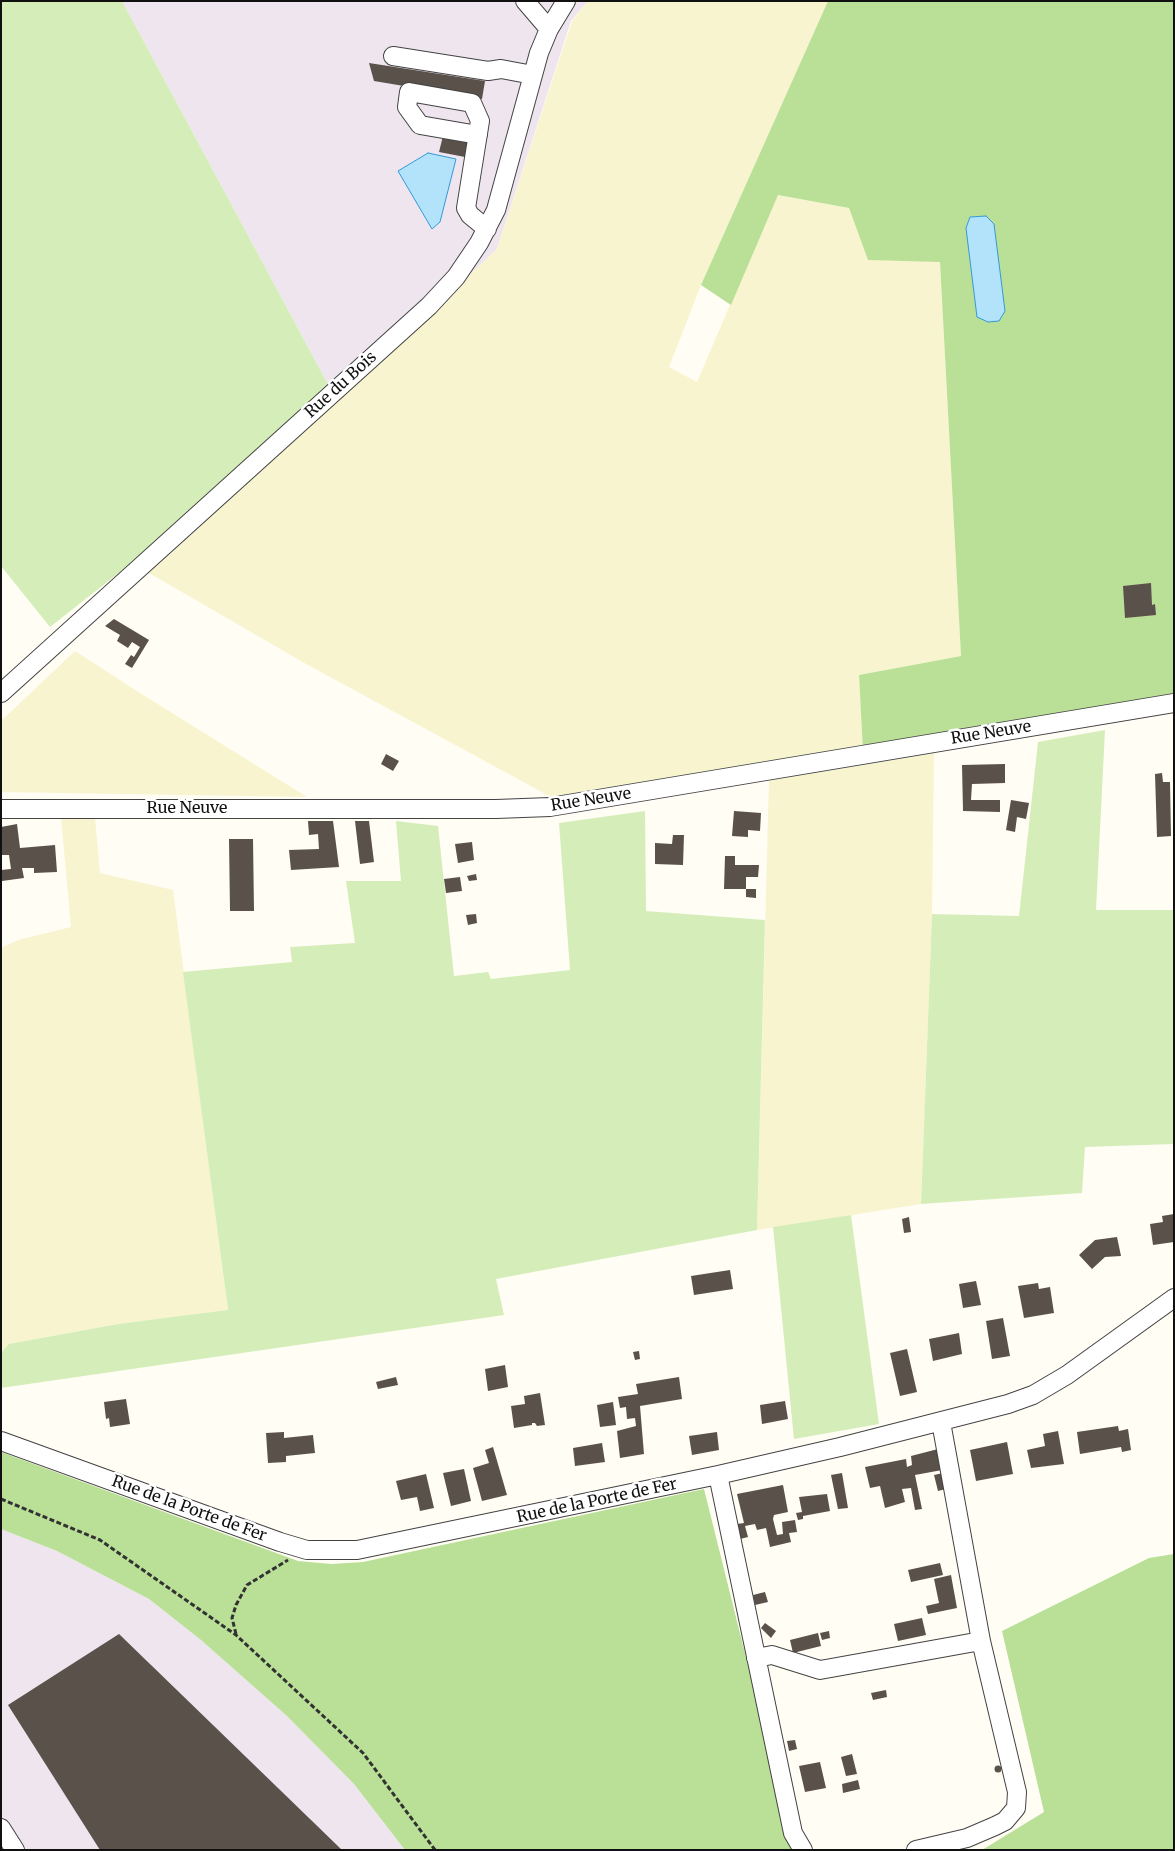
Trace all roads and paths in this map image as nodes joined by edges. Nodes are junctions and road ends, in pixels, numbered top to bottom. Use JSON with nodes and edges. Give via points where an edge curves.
{"nodes":[{"id":1,"x":525,"y":1,"type":"edge"},
{"id":2,"x":566,"y":1,"type":"edge"},
{"id":3,"x":548,"y":28,"type":"junction"},
{"id":4,"x":393,"y":56,"type":"dead end"},
{"id":5,"x":533,"y":75,"type":"junction"},
{"id":6,"x":478,"y":135,"type":"dead end"},
{"id":7,"x":487,"y":229,"type":"junction"},
{"id":8,"x":1,"y":693,"type":"edge"},
{"id":9,"x":1174,"y":703,"type":"edge"},
{"id":10,"x":1,"y":809,"type":"edge"},
{"id":11,"x":1174,"y":1298,"type":"edge"},
{"id":12,"x":941,"y":1422,"type":"junction"},
{"id":13,"x":1,"y":1441,"type":"edge"},
{"id":14,"x":718,"y":1475,"type":"junction"},
{"id":15,"x":1,"y":1499,"type":"edge"},
{"id":16,"x":307,"y":1550,"type":"junction"},
{"id":17,"x":236,"y":1635,"type":"junction"},
{"id":18,"x":981,"y":1642,"type":"junction"},
{"id":19,"x":756,"y":1658,"type":"junction"},
{"id":20,"x":1,"y":1828,"type":"edge"},
{"id":21,"x":15,"y":1850,"type":"edge"},
{"id":22,"x":435,"y":1850,"type":"edge"},
{"id":23,"x":803,"y":1850,"type":"edge"},
{"id":24,"x":916,"y":1850,"type":"edge"}],
"edges":[{"from":1,"to":3,"type":"street"},
{"from":2,"to":3,"type":"street","name":"Rue du Bois"},
{"from":3,"to":5,"type":"street","name":"Rue du Bois"},
{"from":4,"to":5,"type":"street"},
{"from":5,"to":7,"type":"street","name":"Rue du Bois","via":[[500,197]]},
{"from":6,"to":7,"type":"street","via":[[466,208]]},
{"from":7,"to":8,"type":"street","name":"Rue du Bois","via":[[466,264],[429,306]]},
{"from":9,"to":10,"type":"street","name":"Rue Neuve","via":[[550,807]]},
{"from":11,"to":12,"type":"street","name":"Rue de la Porte de Fer","via":[[1109,1347],[1043,1390],[1008,1404]]},
{"from":12,"to":14,"type":"street","name":"Rue de la Porte de Fer"},
{"from":12,"to":18,"type":"street"},
{"from":13,"to":16,"type":"street","name":"Rue de la Porte de Fer"},
{"from":14,"to":16,"type":"street","name":"Rue de la Porte de Fer","via":[[371,1548]]},
{"from":14,"to":19,"type":"street"},
{"from":15,"to":17,"type":"path","via":[[100,1540]]},
{"from":16,"to":17,"type":"path","via":[[247,1585],[232,1618]]},
{"from":17,"to":22,"type":"path","via":[[363,1753]]},
{"from":18,"to":19,"type":"street","via":[[820,1670],[772,1655]]},
{"from":18,"to":24,"type":"street","via":[[1017,1792],[1016,1808],[1005,1821],[967,1838]]},
{"from":19,"to":23,"type":"street","via":[[793,1833]]},
{"from":20,"to":21,"type":"street"}]}
